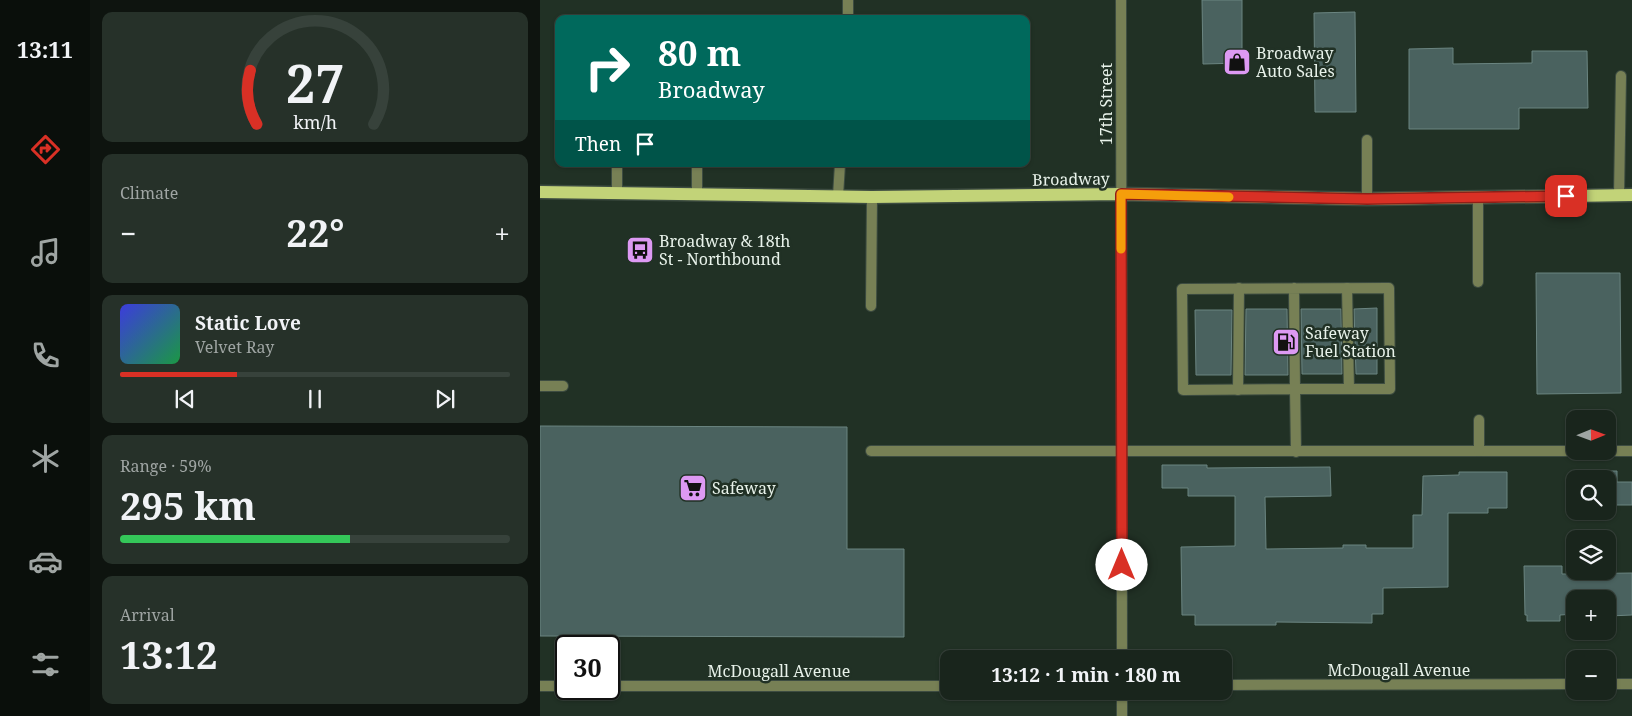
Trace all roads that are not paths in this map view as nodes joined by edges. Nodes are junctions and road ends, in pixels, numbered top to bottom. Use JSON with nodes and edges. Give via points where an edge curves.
{"nodes":[{"id":1,"x":848,"y":0,"type":"edge"},
{"id":2,"x":1121,"y":0,"type":"edge"},
{"id":3,"x":848,"y":15,"type":"edge"},
{"id":4,"x":1621,"y":76,"type":"dead end"},
{"id":5,"x":1367,"y":140,"type":"dead end"},
{"id":6,"x":617,"y":167,"type":"edge"},
{"id":7,"x":697,"y":167,"type":"edge"},
{"id":8,"x":840,"y":167,"type":"edge"},
{"id":9,"x":540,"y":192,"type":"edge"},
{"id":10,"x":617,"y":193,"type":"junction"},
{"id":11,"x":697,"y":194,"type":"junction"},
{"id":12,"x":1121,"y":194,"type":"junction"},
{"id":13,"x":1619,"y":195,"type":"junction"},
{"id":14,"x":1632,"y":195,"type":"edge"},
{"id":15,"x":838,"y":196,"type":"junction"},
{"id":16,"x":872,"y":197,"type":"junction"},
{"id":17,"x":1478,"y":197,"type":"junction"},
{"id":18,"x":1367,"y":199,"type":"junction"},
{"id":19,"x":1478,"y":282,"type":"dead end"},
{"id":20,"x":1240,"y":288,"type":"junction"},
{"id":21,"x":1294,"y":288,"type":"junction"},
{"id":22,"x":1347,"y":288,"type":"junction"},
{"id":23,"x":871,"y":306,"type":"dead end"},
{"id":24,"x":540,"y":386,"type":"edge"},
{"id":25,"x":563,"y":386,"type":"dead end"},
{"id":26,"x":1295,"y":389,"type":"junction"},
{"id":27,"x":1348,"y":389,"type":"junction"},
{"id":28,"x":1238,"y":390,"type":"junction"},
{"id":29,"x":1479,"y":420,"type":"dead end"},
{"id":30,"x":871,"y":451,"type":"dead end"},
{"id":31,"x":1479,"y":451,"type":"junction"},
{"id":32,"x":1566,"y":451,"type":"edge"},
{"id":33,"x":1616,"y":451,"type":"edge"},
{"id":34,"x":1632,"y":451,"type":"edge"},
{"id":35,"x":1121,"y":452,"type":"junction"},
{"id":36,"x":1296,"y":452,"type":"junction"},
{"id":37,"x":1122,"y":650,"type":"edge"},
{"id":38,"x":1566,"y":684,"type":"edge"},
{"id":39,"x":1616,"y":684,"type":"edge"},
{"id":40,"x":1632,"y":684,"type":"edge"},
{"id":41,"x":1232,"y":685,"type":"edge"},
{"id":42,"x":540,"y":686,"type":"edge"},
{"id":43,"x":555,"y":686,"type":"edge"},
{"id":44,"x":620,"y":686,"type":"edge"},
{"id":45,"x":940,"y":686,"type":"edge"},
{"id":46,"x":1122,"y":700,"type":"edge"},
{"id":47,"x":1122,"y":716,"type":"edge"}],
"edges":[{"from":1,"to":3,"type":"street"},
{"from":2,"to":12,"type":"street","name":"17th Street"},
{"from":4,"to":13,"type":"street"},
{"from":5,"to":18,"type":"street"},
{"from":6,"to":10,"type":"street"},
{"from":7,"to":11,"type":"street"},
{"from":8,"to":15,"type":"street"},
{"from":9,"to":10,"type":"main road","name":"Broadway"},
{"from":10,"to":11,"type":"main road","name":"Broadway"},
{"from":11,"to":15,"type":"main road","name":"Broadway"},
{"from":12,"to":16,"type":"main road","name":"Broadway"},
{"from":12,"to":18,"type":"main road","name":"Broadway"},
{"from":12,"to":35,"type":"street","name":"17th Street"},
{"from":13,"to":14,"type":"main road","name":"Broadway"},
{"from":13,"to":17,"type":"main road","name":"Broadway"},
{"from":15,"to":16,"type":"main road","name":"Broadway"},
{"from":16,"to":23,"type":"street"},
{"from":17,"to":18,"type":"main road","name":"Broadway"},
{"from":17,"to":19,"type":"street"},
{"from":20,"to":21,"type":"street"},
{"from":20,"to":28,"type":"street"},
{"from":20,"to":28,"type":"street","via":[[1182,289],[1183,390]]},
{"from":21,"to":22,"type":"street"},
{"from":21,"to":26,"type":"street"},
{"from":22,"to":27,"type":"street"},
{"from":22,"to":27,"type":"street","via":[[1389,288],[1390,389]]},
{"from":24,"to":25,"type":"street"},
{"from":26,"to":27,"type":"street"},
{"from":26,"to":28,"type":"street"},
{"from":26,"to":36,"type":"street"},
{"from":29,"to":31,"type":"street"},
{"from":30,"to":35,"type":"street"},
{"from":31,"to":32,"type":"street"},
{"from":31,"to":36,"type":"street"},
{"from":33,"to":34,"type":"street"},
{"from":35,"to":36,"type":"street"},
{"from":35,"to":37,"type":"street","name":"17th Street"},
{"from":38,"to":41,"type":"street","name":"McDougall Avenue"},
{"from":39,"to":40,"type":"street"},
{"from":42,"to":43,"type":"street"},
{"from":44,"to":45,"type":"street","name":"McDougall Avenue"},
{"from":46,"to":47,"type":"street"}]}
